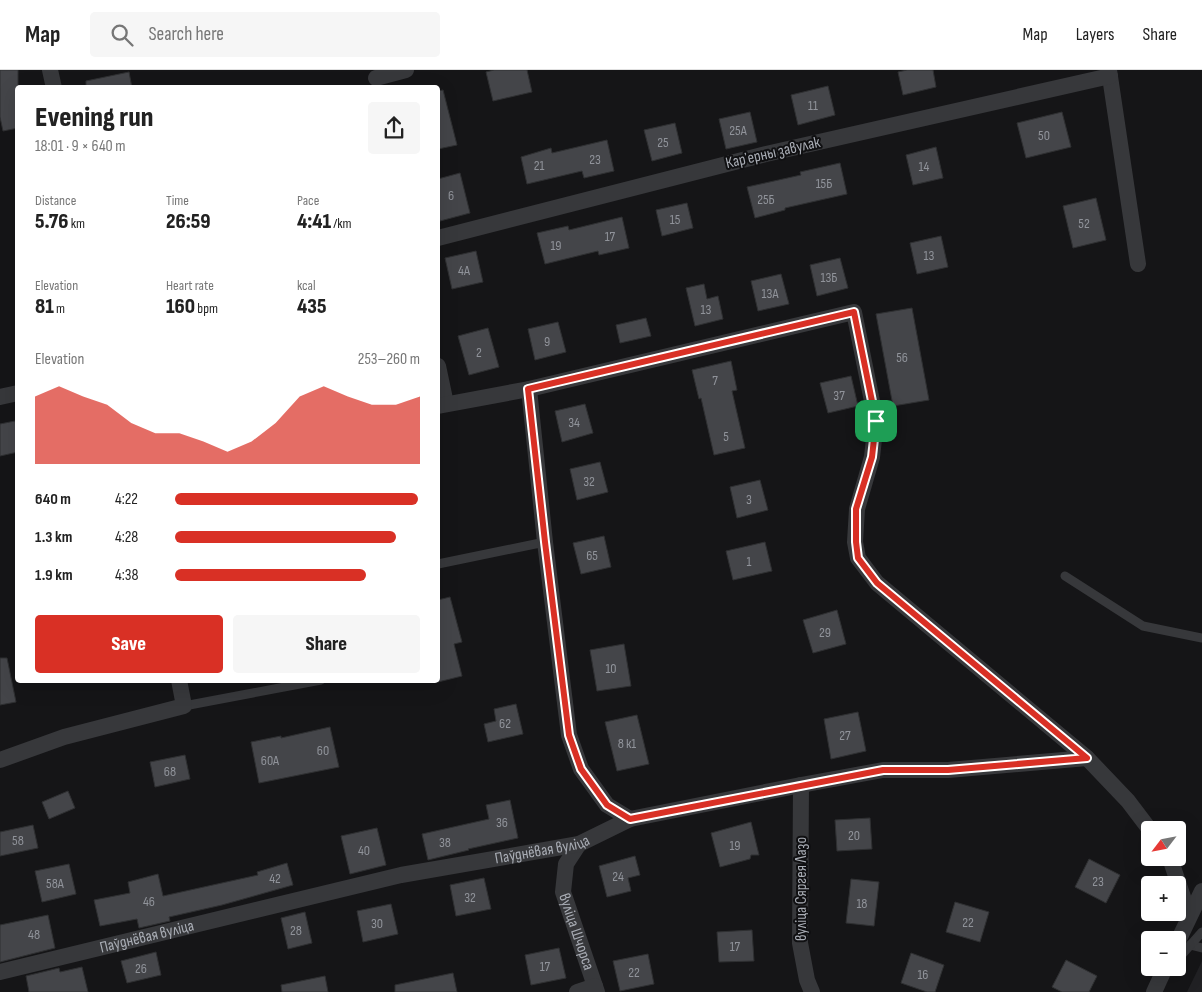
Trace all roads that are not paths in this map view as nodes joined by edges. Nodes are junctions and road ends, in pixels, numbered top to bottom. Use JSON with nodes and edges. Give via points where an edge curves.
{"nodes":[{"id":1,"x":50,"y":70,"type":"edge"},
{"id":2,"x":406,"y":70,"type":"edge"},
{"id":3,"x":1109,"y":73,"type":"edge"},
{"id":4,"x":376,"y":78,"type":"edge"},
{"id":5,"x":53,"y":85,"type":"edge"},
{"id":6,"x":440,"y":237,"type":"edge"},
{"id":7,"x":1138,"y":264,"type":"dead end"},
{"id":8,"x":440,"y":386,"type":"edge"},
{"id":9,"x":528,"y":389,"type":"junction"},
{"id":10,"x":15,"y":394,"type":"edge"},
{"id":11,"x":0,"y":397,"type":"edge"},
{"id":12,"x":442,"y":405,"type":"edge"},
{"id":13,"x":545,"y":542,"type":"junction"},
{"id":14,"x":440,"y":564,"type":"edge"},
{"id":15,"x":1065,"y":576,"type":"dead end"},
{"id":16,"x":1202,"y":638,"type":"edge"},
{"id":17,"x":180,"y":683,"type":"edge"},
{"id":18,"x":305,"y":683,"type":"edge"},
{"id":19,"x":184,"y":706,"type":"junction"},
{"id":20,"x":1087,"y":758,"type":"junction"},
{"id":21,"x":0,"y":760,"type":"edge"},
{"id":22,"x":801,"y":785,"type":"junction"},
{"id":23,"x":630,"y":819,"type":"junction"},
{"id":24,"x":1143,"y":821,"type":"edge"},
{"id":25,"x":579,"y":844,"type":"junction"},
{"id":26,"x":1173,"y":866,"type":"edge"},
{"id":27,"x":1202,"y":891,"type":"edge"},
{"id":28,"x":1189,"y":915,"type":"junction"},
{"id":29,"x":1186,"y":932,"type":"edge"},
{"id":30,"x":1202,"y":932,"type":"edge"},
{"id":31,"x":1186,"y":942,"type":"edge"},
{"id":32,"x":1186,"y":944,"type":"edge"},
{"id":33,"x":1202,"y":948,"type":"edge"},
{"id":34,"x":0,"y":972,"type":"edge"},
{"id":35,"x":596,"y":989,"type":"edge"},
{"id":36,"x":576,"y":992,"type":"edge"},
{"id":37,"x":812,"y":992,"type":"edge"}],
"edges":[{"from":1,"to":5,"type":"street"},
{"from":2,"to":4,"type":"street"},
{"from":3,"to":6,"type":"street","name":"Карʼерны завулак","via":[[766,154]]},
{"from":3,"to":7,"type":"street"},
{"from":8,"to":12,"type":"street"},
{"from":9,"to":12,"type":"street"},
{"from":9,"to":13,"type":"street"},
{"from":9,"to":20,"type":"street","via":[[854,312],[876,421],[872,457],[856,509],[858,558],[877,583]]},
{"from":10,"to":11,"type":"street"},
{"from":13,"to":14,"type":"lane"},
{"from":13,"to":23,"type":"street","via":[[569,735],[581,769],[607,805]]},
{"from":15,"to":16,"type":"lane","via":[[1143,626]]},
{"from":17,"to":19,"type":"street"},
{"from":18,"to":19,"type":"lane"},
{"from":19,"to":21,"type":"street","via":[[64,737]]},
{"from":20,"to":22,"type":"street","name":"Паўднёвая вуліца","via":[[948,770],[883,770]]},
{"from":20,"to":24,"type":"street"},
{"from":22,"to":23,"type":"street","name":"Паўднёвая вуліца"},
{"from":22,"to":37,"type":"street","name":"вуліца Сяргея Лазо","via":[[800,943]]},
{"from":23,"to":25,"type":"street","name":"Паўднёвая вуліца"},
{"from":25,"to":34,"type":"street","name":"Паўднёвая вуліца","via":[[401,876]]},
{"from":25,"to":35,"type":"street","name":"вуліца Шчорса","via":[[566,864],[563,892]]},
{"from":26,"to":28,"type":"street"},
{"from":27,"to":28,"type":"street"},
{"from":28,"to":29,"type":"street"},
{"from":30,"to":31,"type":"lane"},
{"from":32,"to":33,"type":"lane"},
{"from":35,"to":36,"type":"street"}]}
